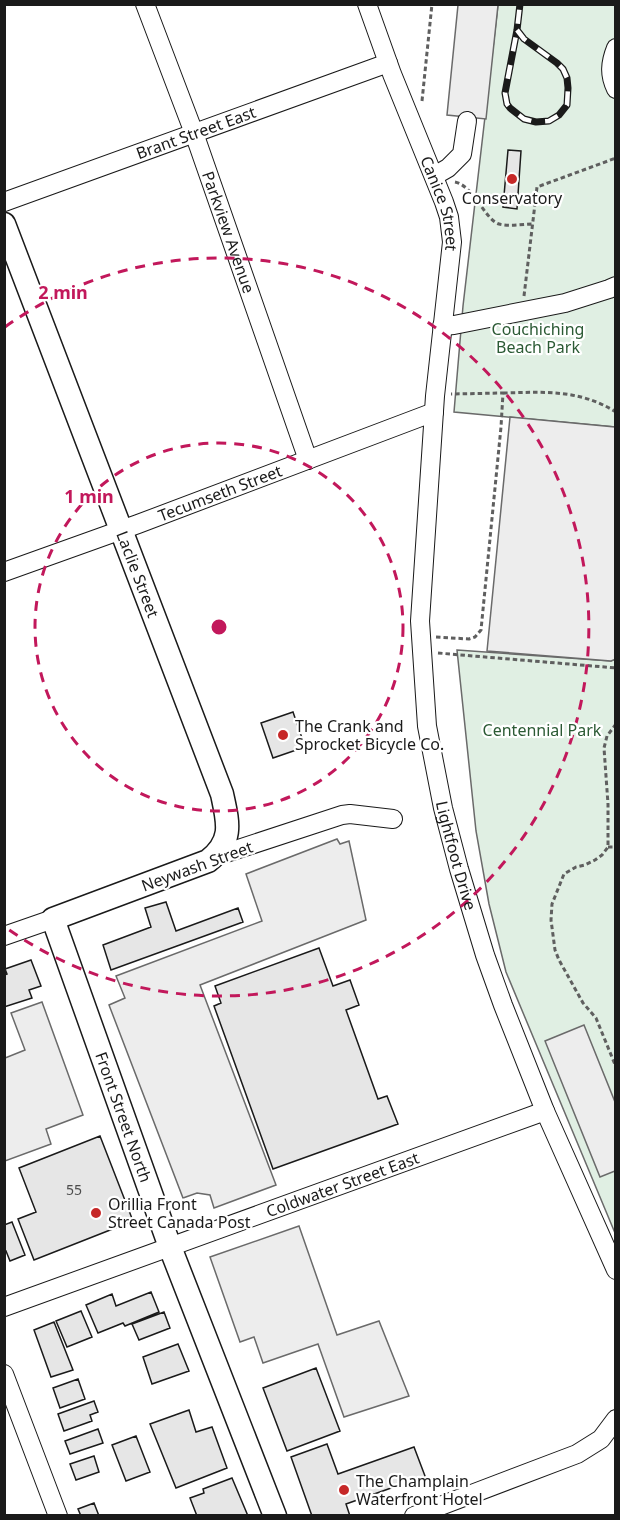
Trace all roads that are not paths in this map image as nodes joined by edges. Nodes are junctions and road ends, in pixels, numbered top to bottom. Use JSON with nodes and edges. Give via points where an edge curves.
{"nodes":[{"id":1,"x":145,"y":4,"type":"edge"},
{"id":2,"x":367,"y":4,"type":"edge"},
{"id":3,"x":615,"y":48,"type":"edge"},
{"id":4,"x":388,"y":63,"type":"junction"},
{"id":5,"x":615,"y":89,"type":"edge"},
{"id":6,"x":467,"y":122,"type":"dead end"},
{"id":7,"x":194,"y":133,"type":"junction"},
{"id":8,"x":442,"y":176,"type":"junction"},
{"id":9,"x":4,"y":202,"type":"edge"},
{"id":10,"x":4,"y":224,"type":"edge"},
{"id":11,"x":615,"y":286,"type":"edge"},
{"id":12,"x":442,"y":326,"type":"junction"},
{"id":13,"x":434,"y":412,"type":"junction"},
{"id":14,"x":308,"y":460,"type":"junction"},
{"id":15,"x":121,"y":530,"type":"junction"},
{"id":16,"x":4,"y":572,"type":"edge"},
{"id":17,"x":393,"y":819,"type":"dead end"},
{"id":18,"x":214,"y":857,"type":"junction"},
{"id":19,"x":53,"y":919,"type":"junction"},
{"id":20,"x":4,"y":936,"type":"edge"},
{"id":21,"x":545,"y":1111,"type":"junction"},
{"id":22,"x":171,"y":1247,"type":"junction"},
{"id":23,"x":615,"y":1270,"type":"edge"},
{"id":24,"x":4,"y":1307,"type":"edge"},
{"id":25,"x":4,"y":1374,"type":"edge"},
{"id":26,"x":615,"y":1419,"type":"edge"},
{"id":27,"x":57,"y":1515,"type":"edge"},
{"id":28,"x":275,"y":1515,"type":"edge"},
{"id":29,"x":414,"y":1515,"type":"edge"}],
"edges":[{"from":1,"to":7,"type":"street","name":"Parkview Avenue"},
{"from":2,"to":4,"type":"street","name":"Canice Street"},
{"from":3,"to":5,"type":"street","via":[[611,65]]},
{"from":4,"to":7,"type":"street","name":"Brant Street East"},
{"from":4,"to":8,"type":"street","name":"Canice Street"},
{"from":6,"to":8,"type":"street","via":[[462,154]]},
{"from":7,"to":9,"type":"street","name":"Brant Street East"},
{"from":7,"to":14,"type":"street","name":"Parkview Avenue"},
{"from":8,"to":12,"type":"street","name":"Canice Street","via":[[452,242]]},
{"from":10,"to":15,"type":"main road","name":"Laclie Street"},
{"from":11,"to":12,"type":"street","via":[[572,301]]},
{"from":12,"to":13,"type":"street","name":"Canice Street"},
{"from":13,"to":14,"type":"street","name":"Tecumseth Street"},
{"from":13,"to":21,"type":"street","name":"Lightfoot Drive","via":[[420,621],[427,726],[467,901]]},
{"from":14,"to":15,"type":"street","name":"Tecumseth Street"},
{"from":15,"to":16,"type":"street","name":"Tecumseth Street"},
{"from":15,"to":18,"type":"main road","name":"Laclie Street","via":[[222,794],[227,836]]},
{"from":17,"to":18,"type":"street","name":"Neywash Street","via":[[342,815]]},
{"from":18,"to":19,"type":"main road","name":"Neywash Street"},
{"from":19,"to":20,"type":"street","name":"Neywash Street"},
{"from":19,"to":22,"type":"main road","name":"Front Street North"},
{"from":21,"to":22,"type":"street","name":"Coldwater Street East"},
{"from":21,"to":23,"type":"street","name":"Lightfoot Drive"},
{"from":22,"to":24,"type":"street","name":"Coldwater Street East"},
{"from":22,"to":28,"type":"main road","name":"Front Street North"},
{"from":25,"to":27,"type":"street"},
{"from":26,"to":29,"type":"street","via":[[601,1439],[577,1454]]}]}
